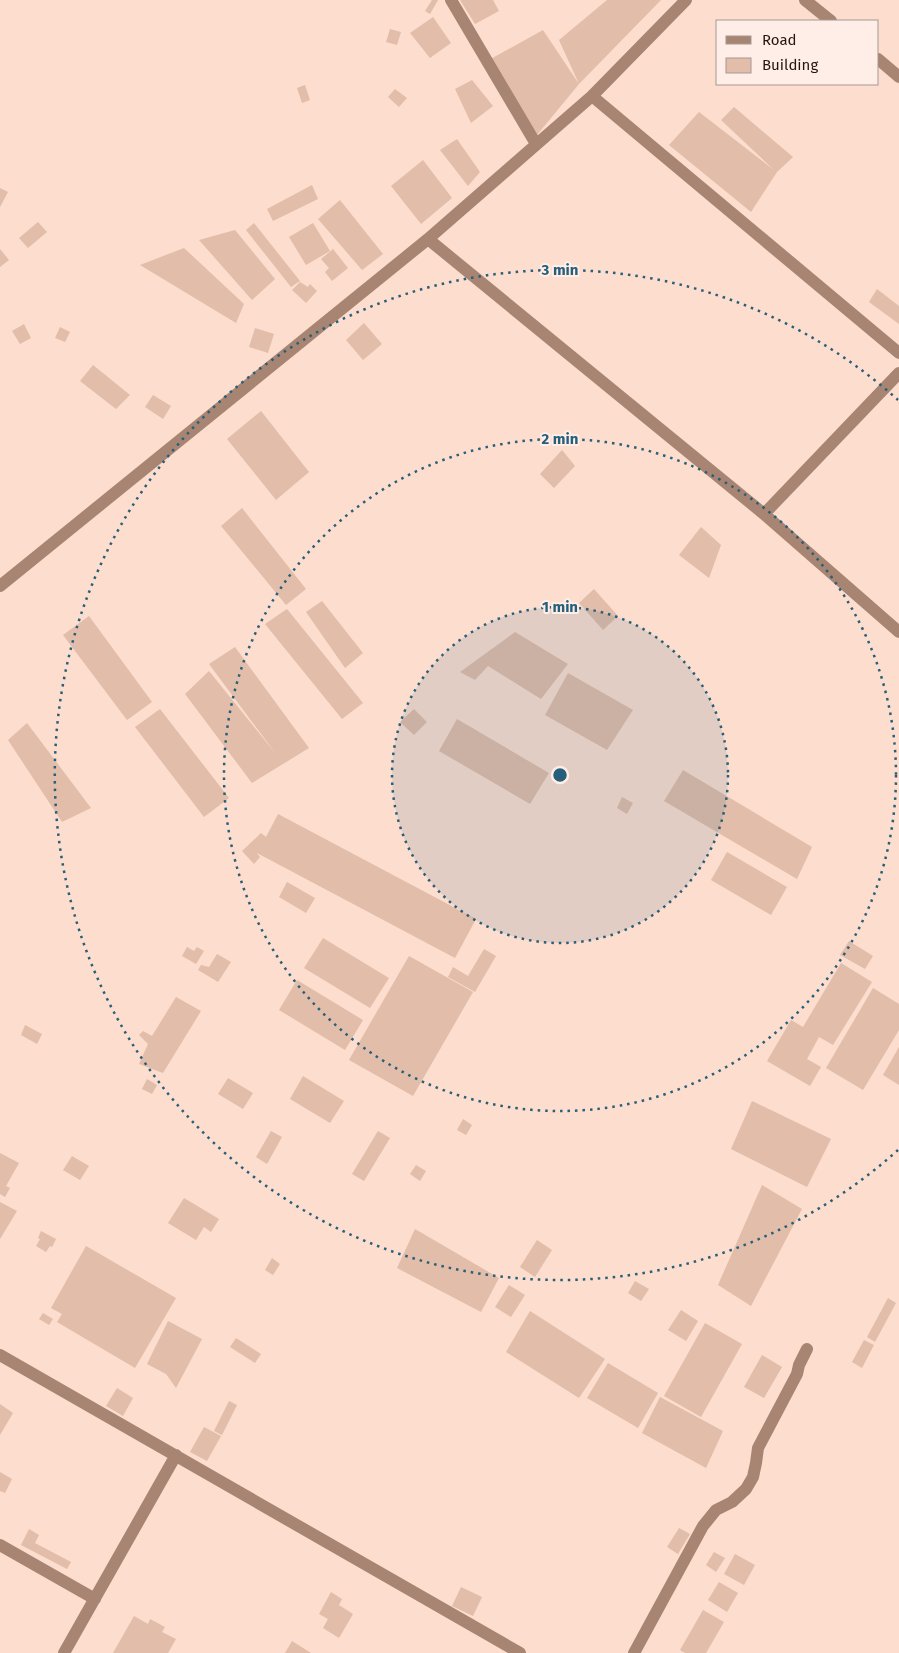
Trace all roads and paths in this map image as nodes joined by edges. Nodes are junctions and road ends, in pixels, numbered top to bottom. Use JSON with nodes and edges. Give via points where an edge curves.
{"nodes":[{"id":1,"x":451,"y":0,"type":"edge"},
{"id":2,"x":686,"y":0,"type":"edge"},
{"id":3,"x":805,"y":0,"type":"edge"},
{"id":4,"x":830,"y":20,"type":"edge"},
{"id":5,"x":879,"y":60,"type":"edge"},
{"id":6,"x":899,"y":77,"type":"edge"},
{"id":7,"x":592,"y":96,"type":"junction"},
{"id":8,"x":536,"y":144,"type":"junction"},
{"id":9,"x":428,"y":239,"type":"junction"},
{"id":10,"x":899,"y":353,"type":"edge"},
{"id":11,"x":899,"y":373,"type":"edge"},
{"id":12,"x":764,"y":514,"type":"junction"},
{"id":13,"x":0,"y":586,"type":"edge"},
{"id":14,"x":899,"y":632,"type":"edge"},
{"id":15,"x":807,"y":1349,"type":"dead end"},
{"id":16,"x":0,"y":1354,"type":"edge"},
{"id":17,"x":176,"y":1455,"type":"junction"},
{"id":18,"x":0,"y":1544,"type":"edge"},
{"id":19,"x":95,"y":1599,"type":"junction"},
{"id":20,"x":64,"y":1653,"type":"edge"},
{"id":21,"x":520,"y":1653,"type":"edge"},
{"id":22,"x":634,"y":1653,"type":"edge"}],
"edges":[{"from":1,"to":8,"type":"street"},
{"from":2,"to":7,"type":"street"},
{"from":3,"to":4,"type":"street"},
{"from":5,"to":6,"type":"street"},
{"from":7,"to":8,"type":"street"},
{"from":7,"to":10,"type":"street"},
{"from":8,"to":9,"type":"street"},
{"from":9,"to":12,"type":"street"},
{"from":9,"to":13,"type":"street"},
{"from":11,"to":12,"type":"street"},
{"from":12,"to":14,"type":"street"},
{"from":15,"to":22,"type":"street","via":[[758,1448],[753,1477],[746,1489],[732,1502],[716,1510],[703,1526]]},
{"from":16,"to":17,"type":"street"},
{"from":17,"to":19,"type":"street"},
{"from":17,"to":21,"type":"street"},
{"from":18,"to":19,"type":"street"},
{"from":19,"to":20,"type":"street"}]}
